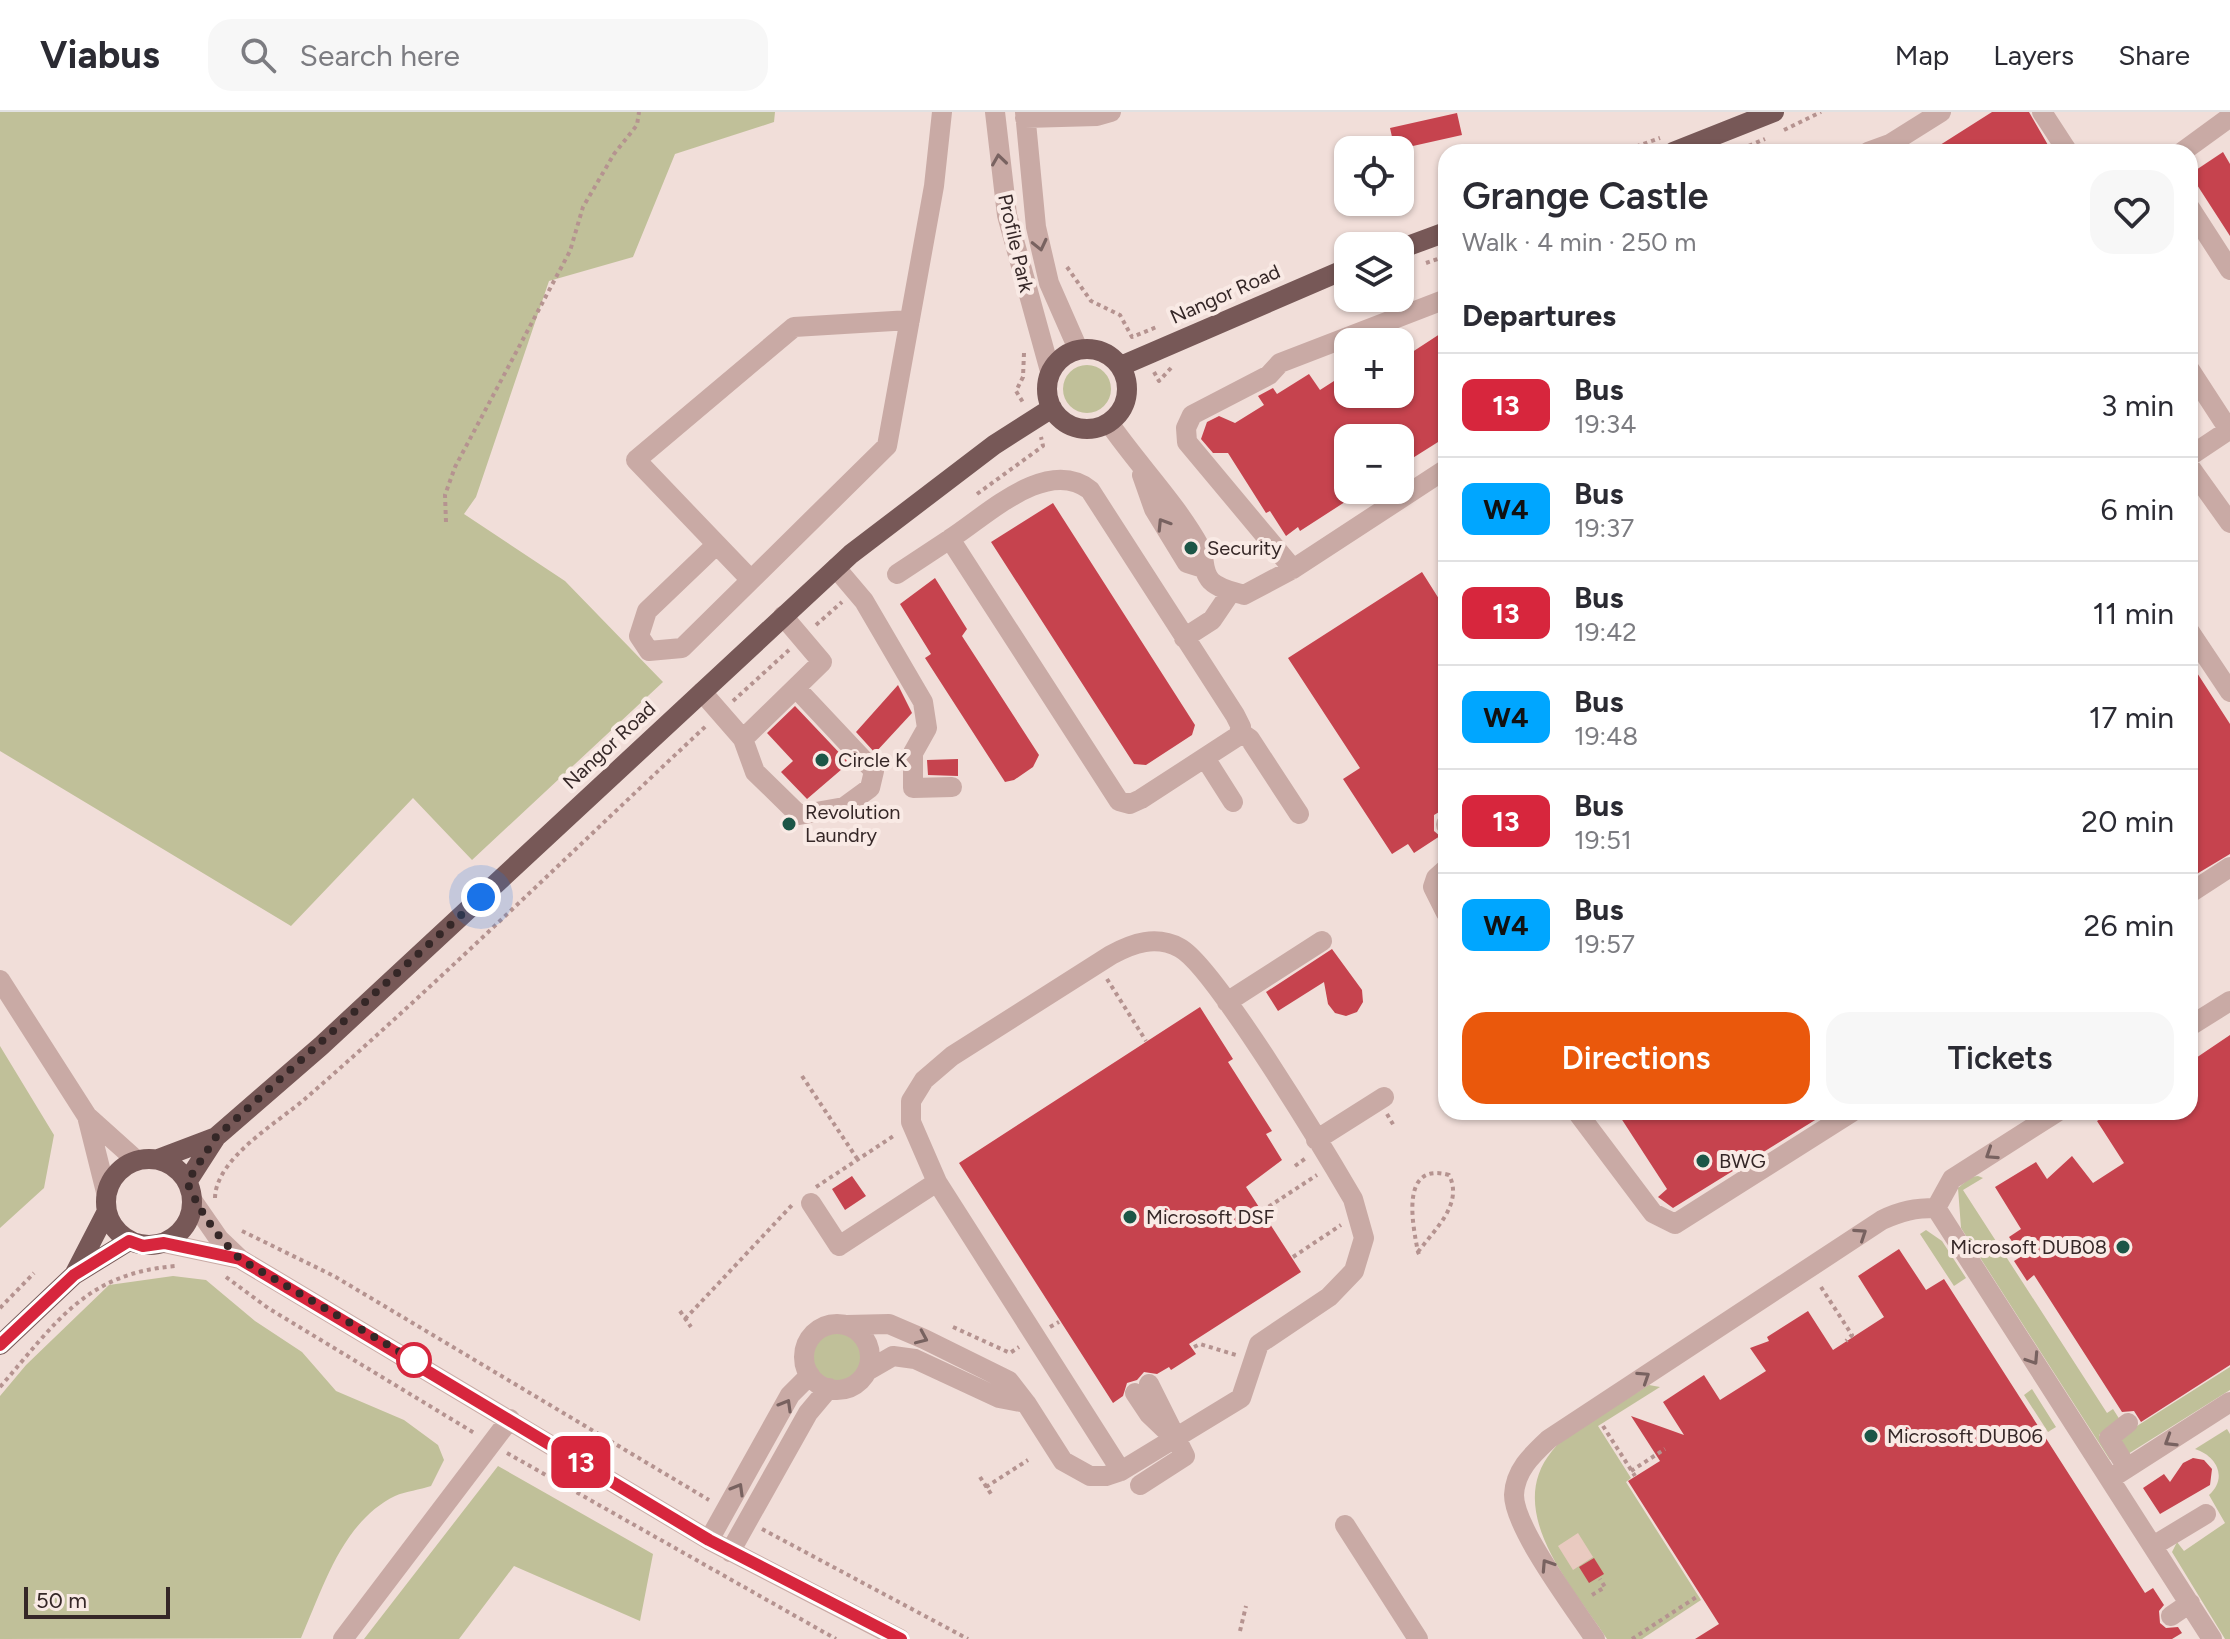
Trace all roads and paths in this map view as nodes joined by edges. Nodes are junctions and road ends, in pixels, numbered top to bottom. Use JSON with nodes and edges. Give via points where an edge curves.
{"nodes":[{"id":1,"x":639,"y":112,"type":"edge"},
{"id":2,"x":942,"y":112,"type":"edge"},
{"id":3,"x":995,"y":112,"type":"edge"},
{"id":4,"x":1111,"y":112,"type":"edge"},
{"id":5,"x":1774,"y":112,"type":"edge"},
{"id":6,"x":1941,"y":112,"type":"edge"},
{"id":7,"x":2042,"y":112,"type":"edge"},
{"id":8,"x":1025,"y":115,"type":"edge"},
{"id":9,"x":2230,"y":117,"type":"edge"},
{"id":10,"x":1693,"y":144,"type":"edge"},
{"id":11,"x":1890,"y":144,"type":"edge"},
{"id":12,"x":2063,"y":144,"type":"edge"},
{"id":13,"x":2193,"y":144,"type":"edge"},
{"id":14,"x":2198,"y":220,"type":"edge"},
{"id":15,"x":1438,"y":235,"type":"edge"},
{"id":16,"x":1414,"y":244,"type":"edge"},
{"id":17,"x":1066,"y":264,"type":"dead end"},
{"id":18,"x":2230,"y":270,"type":"edge"},
{"id":19,"x":1334,"y":274,"type":"edge"},
{"id":20,"x":1438,"y":304,"type":"edge"},
{"id":21,"x":910,"y":320,"type":"junction"},
{"id":22,"x":1172,"y":321,"type":"dead end"},
{"id":23,"x":1390,"y":328,"type":"edge"},
{"id":24,"x":1334,"y":347,"type":"edge"},
{"id":25,"x":1078,"y":349,"type":"junction"},
{"id":26,"x":1121,"y":366,"type":"junction"},
{"id":27,"x":1050,"y":371,"type":"junction"},
{"id":28,"x":1156,"y":374,"type":"dead end"},
{"id":29,"x":1159,"y":381,"type":"dead end"},
{"id":30,"x":2198,"y":382,"type":"edge"},
{"id":31,"x":1016,"y":391,"type":"dead end"},
{"id":32,"x":1024,"y":403,"type":"dead end"},
{"id":33,"x":1052,"y":408,"type":"junction"},
{"id":34,"x":1109,"y":423,"type":"junction"},
{"id":35,"x":2198,"y":451,"type":"edge"},
{"id":36,"x":1438,"y":474,"type":"edge"},
{"id":37,"x":2198,"y":478,"type":"edge"},
{"id":38,"x":446,"y":522,"type":"dead end"},
{"id":39,"x":2230,"y":523,"type":"edge"},
{"id":40,"x":950,"y":539,"type":"junction"},
{"id":41,"x":715,"y":546,"type":"junction"},
{"id":42,"x":836,"y":568,"type":"junction"},
{"id":43,"x":1293,"y":569,"type":"junction"},
{"id":44,"x":897,"y":574,"type":"dead end"},
{"id":45,"x":751,"y":580,"type":"junction"},
{"id":46,"x":1231,"y":592,"type":"junction"},
{"id":47,"x":783,"y":616,"type":"junction"},
{"id":48,"x":1184,"y":638,"type":"junction"},
{"id":49,"x":2198,"y":644,"type":"edge"},
{"id":50,"x":796,"y":688,"type":"junction"},
{"id":51,"x":702,"y":692,"type":"junction"},
{"id":52,"x":2230,"y":692,"type":"edge"},
{"id":53,"x":720,"y":713,"type":"junction"},
{"id":54,"x":1240,"y":732,"type":"junction"},
{"id":55,"x":743,"y":739,"type":"junction"},
{"id":56,"x":1205,"y":758,"type":"junction"},
{"id":57,"x":952,"y":787,"type":"dead end"},
{"id":58,"x":1233,"y":802,"type":"dead end"},
{"id":59,"x":1299,"y":814,"type":"dead end"},
{"id":60,"x":2230,"y":867,"type":"edge"},
{"id":61,"x":1438,"y":876,"type":"edge"},
{"id":62,"x":2198,"y":888,"type":"edge"},
{"id":63,"x":1438,"y":897,"type":"edge"},
{"id":64,"x":1322,"y":941,"type":"dead end"},
{"id":65,"x":1106,"y":978,"type":"dead end"},
{"id":66,"x":0,"y":980,"type":"edge"},
{"id":67,"x":2230,"y":1001,"type":"edge"},
{"id":68,"x":1227,"y":1002,"type":"junction"},
{"id":69,"x":2198,"y":1021,"type":"edge"},
{"id":70,"x":1146,"y":1041,"type":"dead end"},
{"id":71,"x":802,"y":1076,"type":"dead end"},
{"id":72,"x":1384,"y":1097,"type":"dead end"},
{"id":73,"x":87,"y":1116,"type":"junction"},
{"id":74,"x":1583,"y":1120,"type":"edge"},
{"id":75,"x":1839,"y":1120,"type":"edge"},
{"id":76,"x":2044,"y":1120,"type":"edge"},
{"id":77,"x":216,"y":1137,"type":"junction"},
{"id":78,"x":1314,"y":1147,"type":"junction"},
{"id":79,"x":158,"y":1159,"type":"junction"},
{"id":80,"x":136,"y":1160,"type":"junction"},
{"id":81,"x":858,"y":1160,"type":"dead end"},
{"id":82,"x":1295,"y":1166,"type":"dead end"},
{"id":83,"x":1323,"y":1171,"type":"dead end"},
{"id":84,"x":937,"y":1182,"type":"junction"},
{"id":85,"x":190,"y":1191,"type":"junction"},
{"id":86,"x":106,"y":1202,"type":"junction"},
{"id":87,"x":811,"y":1203,"type":"dead end"},
{"id":88,"x":215,"y":1206,"type":"dead end"},
{"id":89,"x":1936,"y":1208,"type":"junction"},
{"id":90,"x":1262,"y":1211,"type":"dead end"},
{"id":91,"x":1346,"y":1221,"type":"dead end"},
{"id":92,"x":233,"y":1227,"type":"dead end"},
{"id":93,"x":129,"y":1241,"type":"junction"},
{"id":94,"x":164,"y":1243,"type":"junction"},
{"id":95,"x":1419,"y":1254,"type":"joint"},
{"id":96,"x":1293,"y":1257,"type":"dead end"},
{"id":97,"x":240,"y":1259,"type":"junction"},
{"id":98,"x":183,"y":1266,"type":"dead end"},
{"id":99,"x":217,"y":1272,"type":"dead end"},
{"id":100,"x":34,"y":1273,"type":"dead end"},
{"id":101,"x":74,"y":1275,"type":"junction"},
{"id":102,"x":1821,"y":1287,"type":"dead end"},
{"id":103,"x":0,"y":1308,"type":"edge"},
{"id":104,"x":680,"y":1311,"type":"dead end"},
{"id":105,"x":1059,"y":1322,"type":"dead end"},
{"id":106,"x":847,"y":1325,"type":"junction"},
{"id":107,"x":691,"y":1327,"type":"dead end"},
{"id":108,"x":953,"y":1327,"type":"dead end"},
{"id":109,"x":1036,"y":1336,"type":"junction"},
{"id":110,"x":1846,"y":1341,"type":"dead end"},
{"id":111,"x":0,"y":1345,"type":"edge"},
{"id":112,"x":1194,"y":1347,"type":"dead end"},
{"id":113,"x":1238,"y":1356,"type":"dead end"},
{"id":114,"x":867,"y":1371,"type":"junction"},
{"id":115,"x":810,"y":1375,"type":"junction"},
{"id":116,"x":0,"y":1387,"type":"edge"},
{"id":117,"x":829,"y":1388,"type":"junction"},
{"id":118,"x":1142,"y":1388,"type":"dead end"},
{"id":119,"x":2230,"y":1402,"type":"edge"},
{"id":120,"x":1026,"y":1403,"type":"junction"},
{"id":121,"x":510,"y":1419,"type":"junction"},
{"id":122,"x":2128,"y":1423,"type":"dead end"},
{"id":123,"x":1603,"y":1426,"type":"dead end"},
{"id":124,"x":1174,"y":1438,"type":"junction"},
{"id":125,"x":485,"y":1440,"type":"dead end"},
{"id":126,"x":499,"y":1449,"type":"dead end"},
{"id":127,"x":1665,"y":1449,"type":"dead end"},
{"id":128,"x":1028,"y":1460,"type":"dead end"},
{"id":129,"x":1121,"y":1471,"type":"junction"},
{"id":130,"x":1631,"y":1471,"type":"junction"},
{"id":131,"x":2118,"y":1474,"type":"junction"},
{"id":132,"x":1635,"y":1476,"type":"dead end"},
{"id":133,"x":980,"y":1477,"type":"dead end"},
{"id":134,"x":1140,"y":1485,"type":"dead end"},
{"id":135,"x":986,"y":1487,"type":"junction"},
{"id":136,"x":993,"y":1497,"type":"dead end"},
{"id":137,"x":714,"y":1503,"type":"dead end"},
{"id":138,"x":2206,"y":1514,"type":"dead end"},
{"id":139,"x":1345,"y":1525,"type":"dead end"},
{"id":140,"x":757,"y":1527,"type":"dead end"},
{"id":141,"x":709,"y":1540,"type":"junction"},
{"id":142,"x":2153,"y":1546,"type":"junction"},
{"id":143,"x":730,"y":1552,"type":"junction"},
{"id":144,"x":1600,"y":1579,"type":"dead end"},
{"id":145,"x":1592,"y":1595,"type":"dead end"},
{"id":146,"x":1698,"y":1596,"type":"dead end"},
{"id":147,"x":2190,"y":1603,"type":"junction"},
{"id":148,"x":1246,"y":1606,"type":"dead end"},
{"id":149,"x":2171,"y":1616,"type":"dead end"},
{"id":150,"x":1240,"y":1631,"type":"dead end"},
{"id":151,"x":1587,"y":1636,"type":"edge"},
{"id":152,"x":343,"y":1639,"type":"edge"},
{"id":153,"x":836,"y":1639,"type":"edge"},
{"id":154,"x":900,"y":1639,"type":"edge"},
{"id":155,"x":968,"y":1639,"type":"edge"},
{"id":156,"x":1418,"y":1639,"type":"edge"},
{"id":157,"x":1632,"y":1639,"type":"edge"},
{"id":158,"x":2212,"y":1639,"type":"edge"}],
"edges":[{"from":1,"to":38,"type":"path","via":[[637,125],[583,207],[570,251],[455,467],[445,495]]},
{"from":2,"to":21,"type":"street"},
{"from":27,"to":3,"type":"street","name":"Profile Park","one_way":true,"via":[[1007,215]]},
{"from":4,"to":8,"type":"street"},
{"from":5,"to":10,"type":"main road"},
{"from":6,"to":11,"type":"street"},
{"from":7,"to":12,"type":"street"},
{"from":8,"to":25,"type":"street","name":"Profile Park","one_way":true,"via":[[1039,241],[1049,283]]},
{"from":9,"to":13,"type":"street"},
{"from":14,"to":18,"type":"street"},
{"from":15,"to":16,"type":"main road"},
{"from":17,"to":22,"type":"path","via":[[1091,301],[1120,315],[1133,337]]},
{"from":19,"to":26,"type":"main road","name":"Nangor Road"},
{"from":20,"to":23,"type":"street"},
{"from":21,"to":41,"type":"street","via":[[794,327],[636,460]]},
{"from":21,"to":45,"type":"street","via":[[887,446]]},
{"from":24,"to":43,"type":"street","via":[[1280,363],[1269,375],[1192,415],[1186,428],[1187,442],[1199,459]]},
{"from":25,"to":26,"type":"main road","via":[[1102,351]]},
{"from":25,"to":27,"type":"main road"},
{"from":26,"to":34,"type":"main road","via":[[1127,378],[1125,404]]},
{"from":27,"to":33,"type":"main road","via":[[1046,390]]},
{"from":28,"to":29,"type":"path"},
{"from":30,"to":35,"type":"street","via":[[2229,430]]},
{"from":31,"to":32,"type":"path"},
{"from":33,"to":34,"type":"main road","via":[[1071,426]]},
{"from":33,"to":42,"type":"main road","name":"Nangor Road","via":[[932,491]]},
{"from":34,"to":46,"type":"street","via":[[1139,467],[1154,509],[1187,563],[1203,568],[1212,583]]},
{"from":36,"to":43,"type":"street"},
{"from":37,"to":39,"type":"street"},
{"from":40,"to":44,"type":"street"},
{"from":40,"to":48,"type":"street","via":[[1032,486],[1051,480],[1081,483]]},
{"from":40,"to":56,"type":"street","via":[[1119,801],[1136,802]]},
{"from":41,"to":45,"type":"street"},
{"from":41,"to":45,"type":"street","via":[[647,611],[639,636],[649,651],[682,648]]},
{"from":42,"to":47,"type":"main road","name":"Nangor Road"},
{"from":42,"to":57,"type":"street","via":[[864,601],[923,702],[927,728],[913,753],[913,788]]},
{"from":43,"to":46,"type":"street","via":[[1244,595]]},
{"from":46,"to":48,"type":"street","via":[[1212,620]]},
{"from":47,"to":50,"type":"street","via":[[822,662]]},
{"from":47,"to":51,"type":"main road","name":"Nangor Road"},
{"from":48,"to":54,"type":"street","via":[[1235,715]]},
{"from":49,"to":52,"type":"street"},
{"from":50,"to":55,"type":"street"},
{"from":50,"to":55,"type":"street","via":[[874,771],[870,788],[844,807],[799,815],[755,772]]},
{"from":51,"to":53,"type":"street"},
{"from":51,"to":77,"type":"main road","name":"Nangor Road"},
{"from":53,"to":55,"type":"street"},
{"from":53,"to":88,"type":"path","via":[[316,1089],[232,1159],[216,1181]]},
{"from":54,"to":56,"type":"street"},
{"from":54,"to":59,"type":"street","via":[[1250,739]]},
{"from":56,"to":58,"type":"street"},
{"from":60,"to":62,"type":"street"},
{"from":61,"to":63,"type":"street","via":[[1433,887]]},
{"from":64,"to":68,"type":"street"},
{"from":65,"to":70,"type":"path"},
{"from":66,"to":73,"type":"street"},
{"from":67,"to":69,"type":"street"},
{"from":68,"to":78,"type":"street"},
{"from":68,"to":84,"type":"street","via":[[1182,949],[1159,941],[1133,943],[1111,955],[952,1056],[924,1080],[911,1101],[911,1122]]},
{"from":71,"to":81,"type":"path"},
{"from":72,"to":78,"type":"street"},
{"from":73,"to":80,"type":"street"},
{"from":73,"to":86,"type":"street"},
{"from":74,"to":75,"type":"street","via":[[1653,1213],[1675,1224]]},
{"from":76,"to":89,"type":"street","one_way":true,"via":[[1952,1179]]},
{"from":77,"to":79,"type":"main road","name":"Nangor Road"},
{"from":77,"to":85,"type":"main road","name":"Nangor Road"},
{"from":78,"to":82,"type":"path"},
{"from":78,"to":124,"type":"street","via":[[1359,1215],[1364,1238],[1360,1260],[1336,1291],[1259,1344],[1241,1398]]},
{"from":79,"to":80,"type":"main road","name":"Nangor Road"},
{"from":79,"to":85,"type":"main road","via":[[176,1168]]},
{"from":80,"to":86,"type":"main road","via":[[120,1169]]},
{"from":83,"to":90,"type":"path"},
{"from":84,"to":87,"type":"street","via":[[839,1246]]},
{"from":84,"to":109,"type":"street"},
{"from":85,"to":94,"type":"main road","name":"Nangor Road","via":[[185,1226]]},
{"from":85,"to":97,"type":"street","via":[[219,1239]]},
{"from":86,"to":93,"type":"main road","via":[[117,1233]]},
{"from":86,"to":101,"type":"main road"},
{"from":89,"to":131,"type":"street","one_way":true},
{"from":151,"to":89,"type":"street","one_way":true,"via":[[1522,1523],[1514,1495],[1524,1465],[1549,1439],[1882,1220],[1908,1209]]},
{"from":91,"to":96,"type":"path"},
{"from":92,"to":137,"type":"path","via":[[334,1276]]},
{"from":93,"to":94,"type":"main road","via":[[143,1246]]},
{"from":93,"to":101,"type":"main road"},
{"from":94,"to":97,"type":"street"},
{"from":95,"to":95,"type":"path","via":[[1410,1200],[1427,1177],[1449,1175],[1453,1199]]},
{"from":97,"to":121,"type":"street"},
{"from":98,"to":116,"type":"path","via":[[127,1273],[105,1282],[77,1303]]},
{"from":99,"to":125,"type":"path"},
{"from":100,"to":103,"type":"path"},
{"from":101,"to":111,"type":"main road"},
{"from":102,"to":110,"type":"path","via":[[1852,1335]]},
{"from":104,"to":107,"type":"path"},
{"from":105,"to":109,"type":"path"},
{"from":106,"to":114,"type":"street","via":[[870,1348]]},
{"from":106,"to":115,"type":"street","via":[[835,1323],[814,1333],[804,1353]]},
{"from":106,"to":120,"type":"street","one_way":true,"via":[[889,1324],[924,1339],[1009,1381]]},
{"from":108,"to":109,"type":"path","via":[[1010,1353]]},
{"from":109,"to":129,"type":"street"},
{"from":112,"to":113,"type":"path","via":[[1200,1344]]},
{"from":114,"to":117,"type":"street","via":[[851,1387]]},
{"from":114,"to":120,"type":"street","via":[[893,1356],[915,1359],[999,1398]]},
{"from":115,"to":117,"type":"street"},
{"from":141,"to":115,"type":"street","one_way":true,"via":[[790,1395]]},
{"from":117,"to":143,"type":"street","via":[[808,1413]]},
{"from":118,"to":124,"type":"street","via":[[1162,1405]]},
{"from":119,"to":131,"type":"street","one_way":true},
{"from":120,"to":129,"type":"street","via":[[1075,1471],[1090,1476]]},
{"from":121,"to":141,"type":"street"},
{"from":121,"to":152,"type":"street"},
{"from":122,"to":131,"type":"street","via":[[2109,1438]]},
{"from":123,"to":130,"type":"path"},
{"from":124,"to":129,"type":"street"},
{"from":124,"to":134,"type":"street","via":[[1185,1456]]},
{"from":126,"to":153,"type":"path"},
{"from":127,"to":130,"type":"path"},
{"from":128,"to":135,"type":"path"},
{"from":130,"to":132,"type":"path"},
{"from":131,"to":142,"type":"street"},
{"from":133,"to":135,"type":"path"},
{"from":135,"to":136,"type":"path"},
{"from":138,"to":142,"type":"street"},
{"from":139,"to":156,"type":"street"},
{"from":140,"to":155,"type":"path"},
{"from":141,"to":143,"type":"street"},
{"from":142,"to":147,"type":"street"},
{"from":143,"to":154,"type":"street"},
{"from":144,"to":145,"type":"path","via":[[1605,1587]]},
{"from":146,"to":157,"type":"path"},
{"from":147,"to":149,"type":"street"},
{"from":147,"to":158,"type":"street"},
{"from":148,"to":150,"type":"path"}]}
